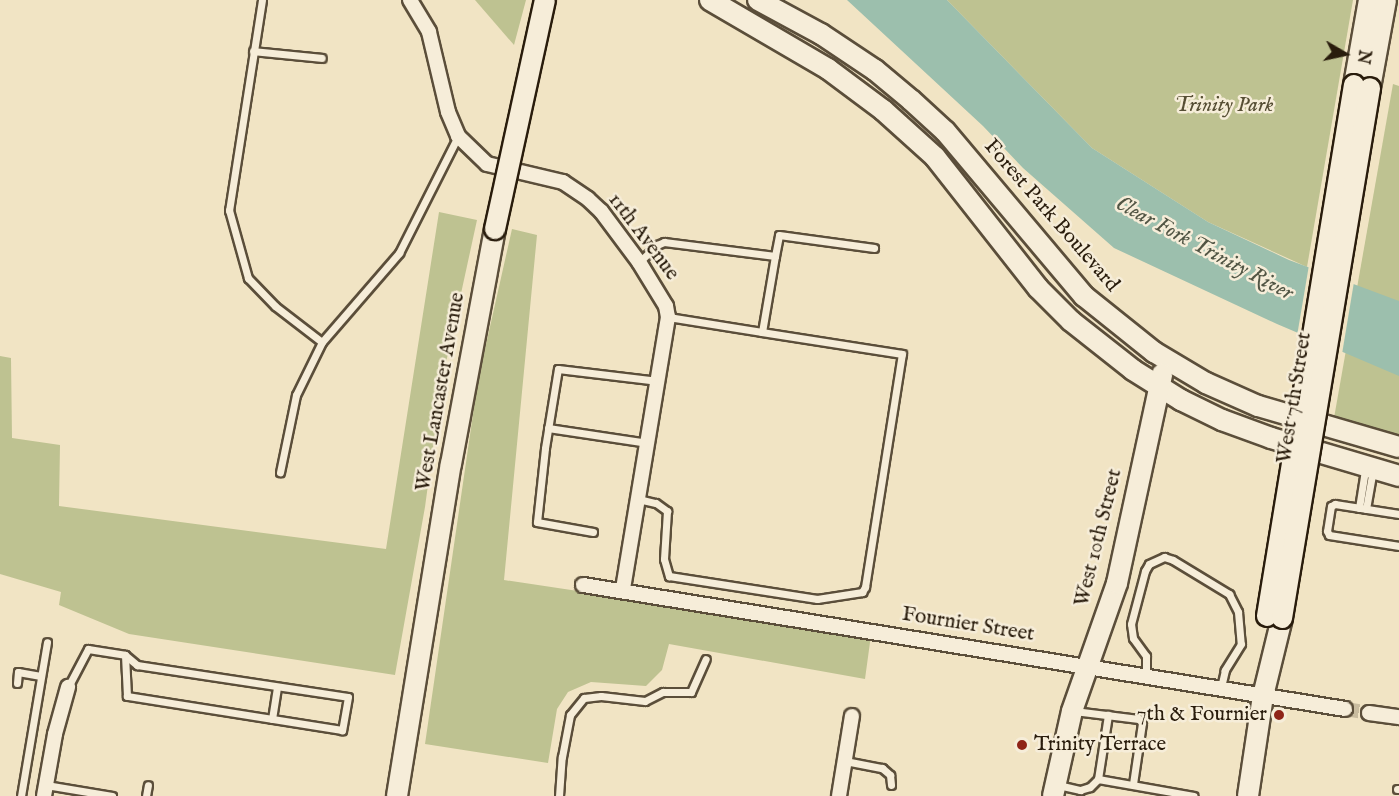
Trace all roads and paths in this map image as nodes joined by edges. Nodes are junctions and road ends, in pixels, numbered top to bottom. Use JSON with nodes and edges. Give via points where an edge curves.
{"nodes":[{"id":1,"x":262,"y":0,"type":"edge"},
{"id":2,"x":410,"y":0,"type":"edge"},
{"id":3,"x":545,"y":0,"type":"edge"},
{"id":4,"x":710,"y":0,"type":"edge"},
{"id":5,"x":758,"y":0,"type":"edge"},
{"id":6,"x":1383,"y":4,"type":"edge"},
{"id":7,"x":253,"y":51,"type":"junction"},
{"id":8,"x":322,"y":58,"type":"dead end"},
{"id":9,"x":458,"y":136,"type":"junction"},
{"id":10,"x":874,"y":249,"type":"dead end"},
{"id":11,"x":775,"y":256,"type":"junction"},
{"id":12,"x":639,"y":262,"type":"junction"},
{"id":13,"x":669,"y":317,"type":"junction"},
{"id":14,"x":762,"y":332,"type":"junction"},
{"id":15,"x":322,"y":342,"type":"junction"},
{"id":16,"x":1165,"y":360,"type":"junction"},
{"id":17,"x":658,"y":381,"type":"junction"},
{"id":18,"x":1159,"y":386,"type":"junction"},
{"id":19,"x":548,"y":428,"type":"junction"},
{"id":20,"x":648,"y":443,"type":"junction"},
{"id":21,"x":1399,"y":447,"type":"edge"},
{"id":22,"x":1369,"y":467,"type":"junction"},
{"id":23,"x":280,"y":472,"type":"dead end"},
{"id":24,"x":1399,"y":476,"type":"edge"},
{"id":25,"x":639,"y":499,"type":"junction"},
{"id":26,"x":1363,"y":508,"type":"junction"},
{"id":27,"x":1399,"y":514,"type":"edge"},
{"id":28,"x":593,"y":532,"type":"dead end"},
{"id":29,"x":1399,"y":546,"type":"edge"},
{"id":30,"x":583,"y":585,"type":"dead end"},
{"id":31,"x":623,"y":590,"type":"junction"},
{"id":32,"x":47,"y":642,"type":"dead end"},
{"id":33,"x":125,"y":655,"type":"junction"},
{"id":34,"x":706,"y":659,"type":"dead end"},
{"id":35,"x":1087,"y":665,"type":"junction"},
{"id":36,"x":41,"y":676,"type":"junction"},
{"id":37,"x":1146,"y":676,"type":"junction"},
{"id":38,"x":16,"y":682,"type":"dead end"},
{"id":39,"x":68,"y":687,"type":"joint"},
{"id":40,"x":277,"y":687,"type":"junction"},
{"id":41,"x":1221,"y":688,"type":"junction"},
{"id":42,"x":1263,"y":696,"type":"junction"},
{"id":43,"x":1345,"y":709,"type":"tunnel mouth"},
{"id":44,"x":1072,"y":711,"type":"junction"},
{"id":45,"x":1369,"y":713,"type":"tunnel mouth"},
{"id":46,"x":1107,"y":715,"type":"junction"},
{"id":47,"x":852,"y":716,"type":"dead end"},
{"id":48,"x":1399,"y":717,"type":"edge"},
{"id":49,"x":272,"y":719,"type":"junction"},
{"id":50,"x":845,"y":761,"type":"junction"},
{"id":51,"x":1098,"y":779,"type":"junction"},
{"id":52,"x":891,"y":784,"type":"dead end"},
{"id":53,"x":1133,"y":784,"type":"junction"},
{"id":54,"x":148,"y":785,"type":"dead end"},
{"id":55,"x":1054,"y":790,"type":"edge"},
{"id":56,"x":45,"y":791,"type":"edge"},
{"id":57,"x":1083,"y":793,"type":"edge"},
{"id":58,"x":21,"y":796,"type":"edge"},
{"id":59,"x":112,"y":796,"type":"edge"},
{"id":60,"x":146,"y":796,"type":"edge"},
{"id":61,"x":398,"y":796,"type":"edge"},
{"id":62,"x":559,"y":796,"type":"edge"},
{"id":63,"x":839,"y":796,"type":"edge"},
{"id":64,"x":1194,"y":796,"type":"edge"},
{"id":65,"x":1248,"y":796,"type":"edge"}],
"edges":[{"from":1,"to":7,"type":"lane"},
{"from":2,"to":9,"type":"street","name":"11th Avenue","via":[[429,32],[448,112]]},
{"from":3,"to":61,"type":"main road","name":"West Lancaster Avenue","bridge":true,"via":[[495,229],[451,464]]},
{"from":4,"to":18,"type":"main road","via":[[828,69],[883,110],[935,157],[1053,304],[1099,345]]},
{"from":5,"to":16,"type":"main road","name":"Forest Park Boulevard","via":[[821,34],[911,100],[945,131],[1084,296]]},
{"from":6,"to":42,"type":"main road","name":"West 7th Street","bridge":true,"via":[[1362,87]]},
{"from":7,"to":8,"type":"lane"},
{"from":7,"to":15,"type":"lane","via":[[228,210],[248,278],[275,306]]},
{"from":9,"to":12,"type":"street","name":"11th Avenue","via":[[487,164],[551,178],[574,189],[601,211]]},
{"from":9,"to":15,"type":"lane","via":[[399,253]]},
{"from":10,"to":11,"type":"lane","via":[[779,235]]},
{"from":11,"to":12,"type":"lane","via":[[664,242]]},
{"from":11,"to":14,"type":"lane"},
{"from":12,"to":13,"type":"street","name":"11th Avenue"},
{"from":13,"to":14,"type":"lane"},
{"from":13,"to":17,"type":"street"},
{"from":14,"to":25,"type":"lane","via":[[902,354],[862,592],[817,599],[669,576],[664,559],[667,511],[656,503]]},
{"from":15,"to":23,"type":"lane","via":[[296,395]]},
{"from":16,"to":18,"type":"main road","name":"West 10th Street"},
{"from":16,"to":21,"type":"main road","name":"Forest Park Boulevard","via":[[1258,406]]},
{"from":17,"to":19,"type":"lane","via":[[558,369]]},
{"from":17,"to":20,"type":"street"},
{"from":18,"to":22,"type":"main road","via":[[1244,429]]},
{"from":18,"to":35,"type":"main road","name":"West 10th Street","via":[[1117,584]]},
{"from":19,"to":20,"type":"lane"},
{"from":19,"to":28,"type":"lane","via":[[537,522]]},
{"from":20,"to":25,"type":"street"},
{"from":22,"to":24,"type":"main road"},
{"from":22,"to":26,"type":"lane"},
{"from":25,"to":31,"type":"street"},
{"from":26,"to":27,"type":"lane"},
{"from":26,"to":29,"type":"lane","via":[[1331,506],[1329,535]]},
{"from":30,"to":31,"type":"street","name":"Fournier Street"},
{"from":31,"to":35,"type":"street","name":"Fournier Street"},
{"from":32,"to":36,"type":"lane"},
{"from":33,"to":39,"type":"lane","via":[[88,649]]},
{"from":33,"to":40,"type":"lane","via":[[137,665]]},
{"from":33,"to":49,"type":"lane","via":[[126,696]]},
{"from":34,"to":62,"type":"lane","via":[[691,692],[663,692],[645,701],[584,698],[570,715]]},
{"from":35,"to":37,"type":"street","name":"Fournier Street"},
{"from":35,"to":44,"type":"main road","name":"West 10th Street"},
{"from":36,"to":38,"type":"lane","via":[[18,672]]},
{"from":36,"to":58,"type":"lane"},
{"from":37,"to":41,"type":"street","name":"Fournier Street"},
{"from":37,"to":41,"type":"lane","via":[[1146,656],[1133,638],[1131,624],[1145,571],[1149,564],[1164,557],[1229,594],[1239,612],[1241,645],[1225,670]]},
{"from":39,"to":56,"type":"street"},
{"from":40,"to":49,"type":"lane"},
{"from":40,"to":49,"type":"lane","via":[[348,698],[342,730]]},
{"from":41,"to":42,"type":"street","name":"Fournier Street"},
{"from":42,"to":43,"type":"street","name":"Fournier Street"},
{"from":42,"to":65,"type":"main road","name":"West 7th Street"},
{"from":44,"to":46,"type":"lane"},
{"from":44,"to":55,"type":"main road","name":"West 10th Street"},
{"from":45,"to":48,"type":"street"},
{"from":46,"to":51,"type":"lane"},
{"from":46,"to":53,"type":"lane","via":[[1135,718],[1142,723]]},
{"from":47,"to":50,"type":"street"},
{"from":50,"to":52,"type":"lane","via":[[882,768],[890,775]]},
{"from":50,"to":63,"type":"street"},
{"from":51,"to":53,"type":"lane"},
{"from":51,"to":57,"type":"lane"},
{"from":53,"to":64,"type":"lane"},
{"from":54,"to":60,"type":"lane"},
{"from":55,"to":57,"type":"lane"},
{"from":56,"to":59,"type":"lane"}]}
